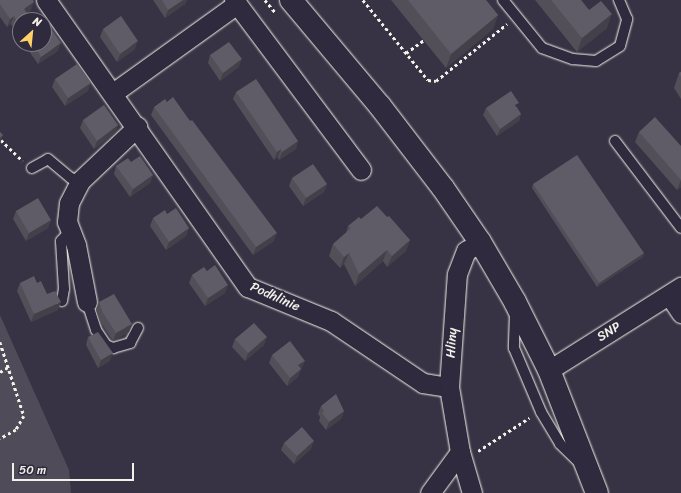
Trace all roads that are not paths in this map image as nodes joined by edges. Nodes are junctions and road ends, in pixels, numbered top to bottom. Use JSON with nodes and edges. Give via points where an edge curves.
{"nodes":[{"id":1,"x":46,"y":0,"type":"edge"},
{"id":2,"x":291,"y":0,"type":"edge"},
{"id":3,"x":503,"y":0,"type":"edge"},
{"id":4,"x":619,"y":0,"type":"edge"},
{"id":5,"x":236,"y":2,"type":"edge"},
{"id":6,"x":113,"y":93,"type":"junction"},
{"id":7,"x":137,"y":127,"type":"junction"},
{"id":8,"x":615,"y":141,"type":"dead end"},
{"id":9,"x":32,"y":168,"type":"road end"},
{"id":10,"x":361,"y":170,"type":"dead end"},
{"id":11,"x":80,"y":182,"type":"junction"},
{"id":12,"x":681,"y":228,"type":"edge"},
{"id":13,"x":71,"y":230,"type":"junction"},
{"id":14,"x":480,"y":242,"type":"junction"},
{"id":15,"x":675,"y":291,"type":"edge"},
{"id":16,"x":62,"y":301,"type":"edge"},
{"id":17,"x":87,"y":302,"type":"joint"},
{"id":18,"x":515,"y":302,"type":"junction"},
{"id":19,"x":681,"y":313,"type":"edge"},
{"id":20,"x":138,"y":328,"type":"dead end"},
{"id":21,"x":549,"y":370,"type":"junction"},
{"id":22,"x":449,"y":387,"type":"junction"},
{"id":23,"x":461,"y":456,"type":"junction"},
{"id":24,"x":593,"y":483,"type":"edge"},
{"id":25,"x":430,"y":493,"type":"edge"},
{"id":26,"x":472,"y":493,"type":"edge"}],
"edges":[{"from":1,"to":6,"type":"street","name":"Podhlinie"},
{"from":2,"to":14,"type":"main road","via":[[380,106],[443,188]]},
{"from":3,"to":4,"type":"lane","via":[[542,48],[573,60],[596,62],[620,46],[628,19]]},
{"from":5,"to":6,"type":"street"},
{"from":5,"to":10,"type":"street"},
{"from":6,"to":7,"type":"street","name":"Podhlinie"},
{"from":7,"to":11,"type":"street"},
{"from":7,"to":22,"type":"street","name":"Podhlinie","via":[[248,287],[331,321],[423,384]]},
{"from":8,"to":12,"type":"lane"},
{"from":9,"to":11,"type":"lane","via":[[48,159],[71,178]]},
{"from":11,"to":13,"type":"street","via":[[69,203],[67,222]]},
{"from":13,"to":16,"type":"lane","via":[[61,241],[64,289]]},
{"from":13,"to":17,"type":"street"},
{"from":14,"to":18,"type":"main road"},
{"from":14,"to":22,"type":"street","name":"Hliny","via":[[466,251],[457,274]]},
{"from":15,"to":19,"type":"street","name":"SNP"},
{"from":15,"to":21,"type":"street","name":"SNP"},
{"from":17,"to":20,"type":"lane","via":[[90,316],[106,345],[114,348],[130,343]]},
{"from":18,"to":21,"type":"main road"},
{"from":18,"to":24,"type":"lane","via":[[514,348],[541,412],[560,444]]},
{"from":21,"to":24,"type":"main road"},
{"from":22,"to":23,"type":"street","name":"Hliny"},
{"from":23,"to":25,"type":"street"},
{"from":23,"to":26,"type":"street","name":"Hliny"}]}
